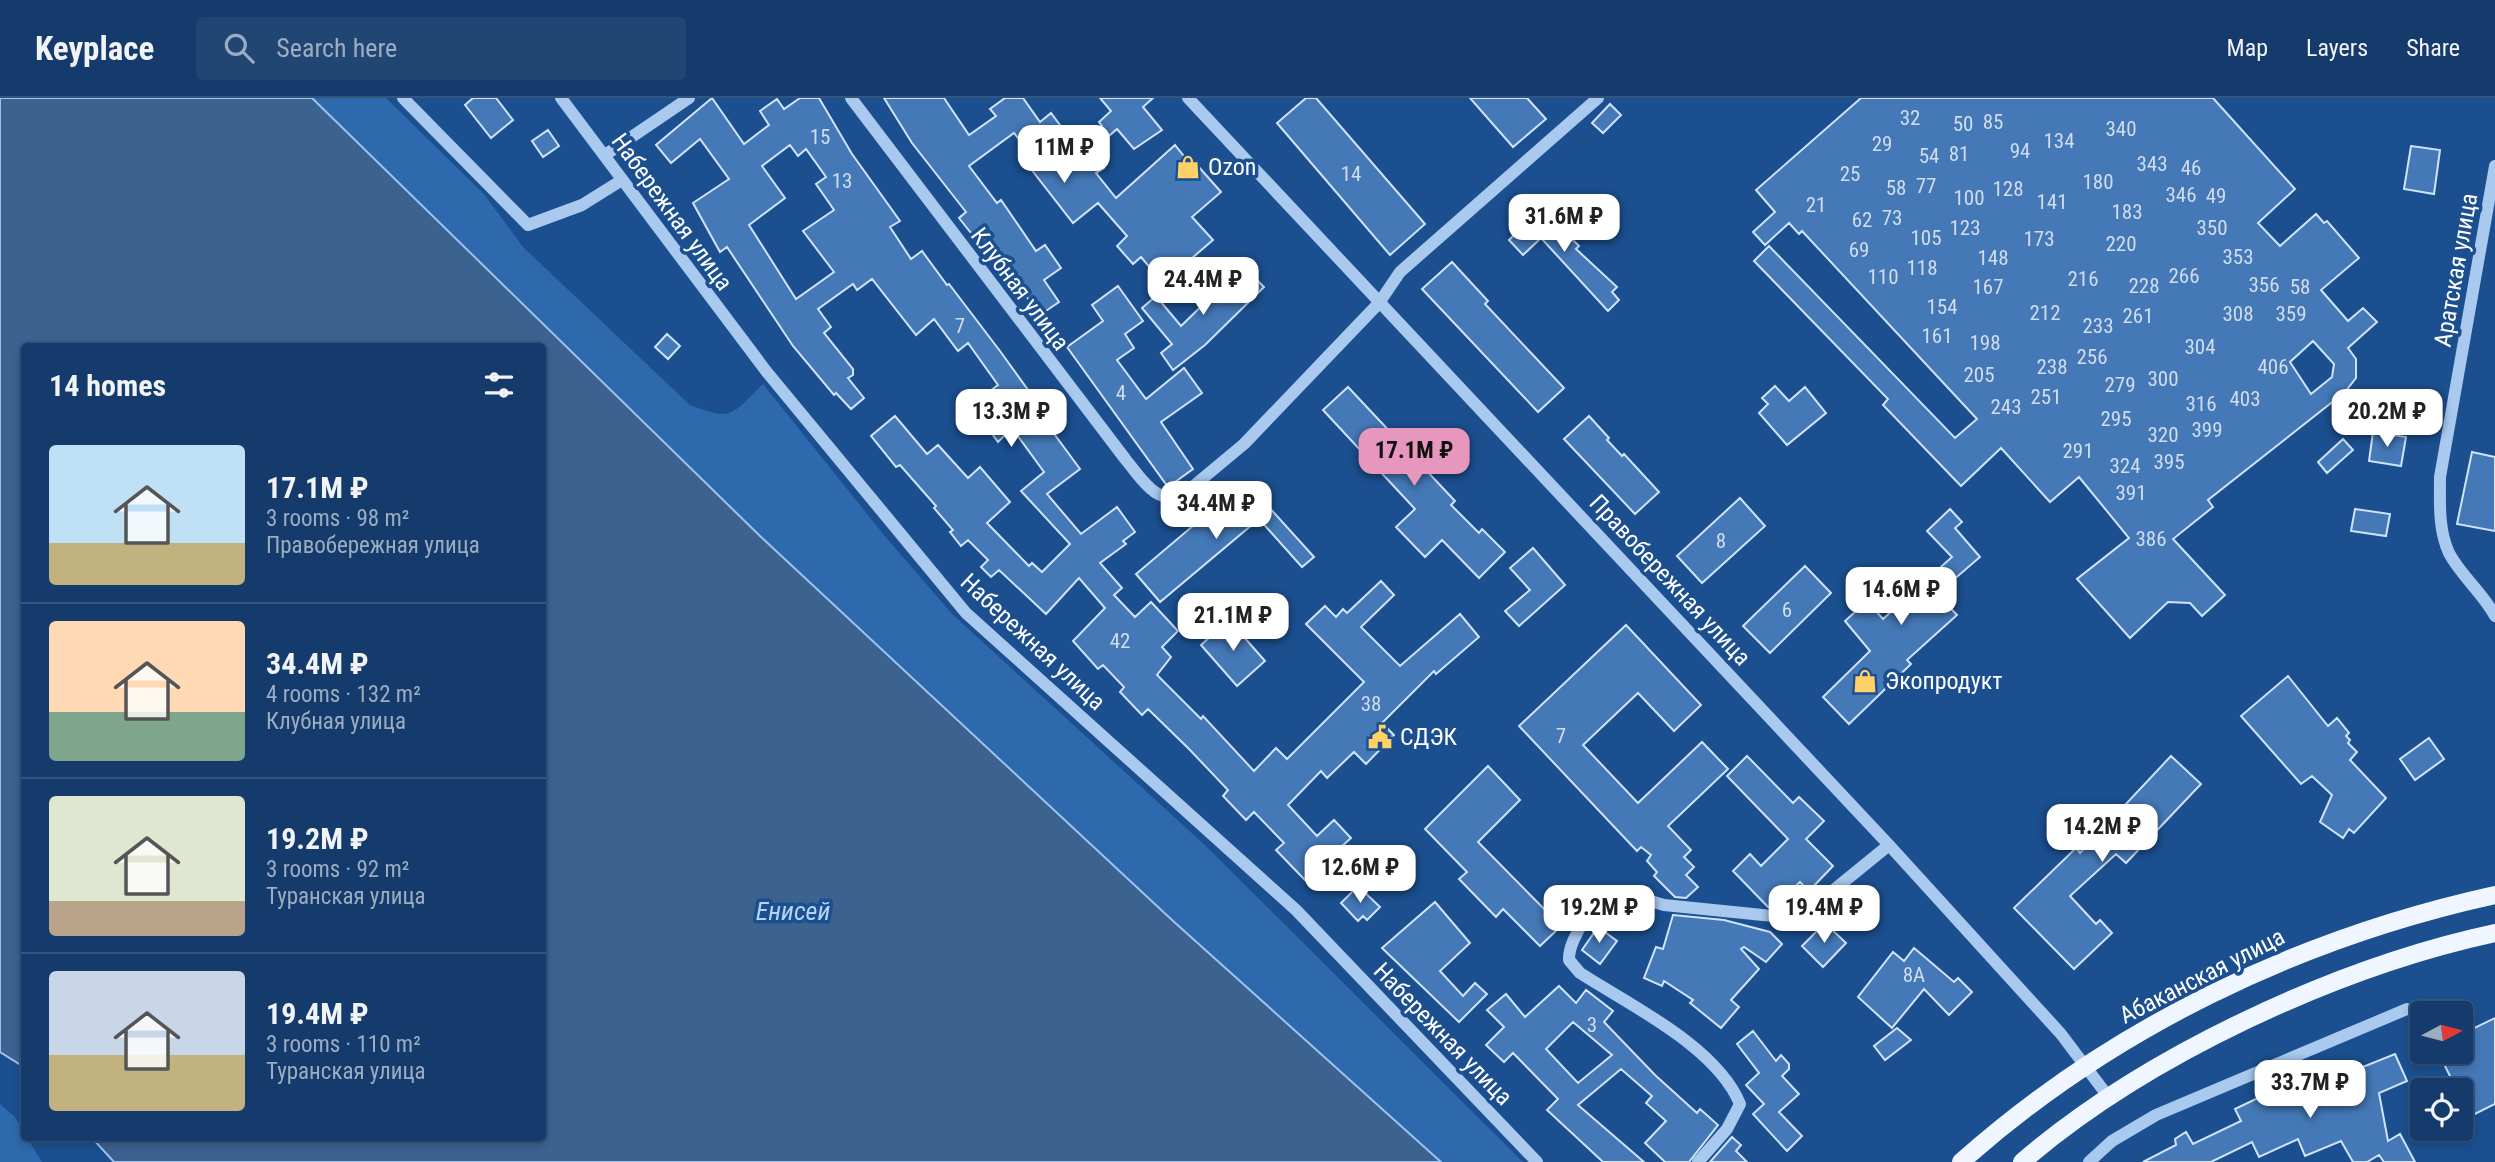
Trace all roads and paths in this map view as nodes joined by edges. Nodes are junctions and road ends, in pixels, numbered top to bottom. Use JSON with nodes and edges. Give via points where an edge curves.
{"nodes":[{"id":1,"x":403,"y":98,"type":"edge"},
{"id":2,"x":561,"y":98,"type":"edge"},
{"id":3,"x":689,"y":98,"type":"edge"},
{"id":4,"x":851,"y":98,"type":"edge"},
{"id":5,"x":1188,"y":98,"type":"edge"},
{"id":6,"x":1598,"y":98,"type":"edge"},
{"id":7,"x":605,"y":155,"type":"junction"},
{"id":8,"x":2495,"y":166,"type":"edge"},
{"id":9,"x":622,"y":180,"type":"junction"},
{"id":10,"x":1379,"y":303,"type":"junction"},
{"id":11,"x":2495,"y":616,"type":"edge"},
{"id":12,"x":1889,"y":845,"type":"junction"},
{"id":13,"x":2495,"y":895,"type":"edge"},
{"id":14,"x":2495,"y":933,"type":"edge"},
{"id":15,"x":2407,"y":1009,"type":"dead end"},
{"id":16,"x":2086,"y":1067,"type":"junction"},
{"id":17,"x":2110,"y":1099,"type":"junction"},
{"id":18,"x":1537,"y":1162,"type":"edge"},
{"id":19,"x":1698,"y":1162,"type":"edge"},
{"id":20,"x":1961,"y":1162,"type":"edge"},
{"id":21,"x":2022,"y":1162,"type":"edge"},
{"id":22,"x":2089,"y":1162,"type":"edge"}],
"edges":[{"from":1,"to":9,"type":"street","via":[[528,225],[582,205]]},
{"from":2,"to":7,"type":"street","name":"Набережная улица"},
{"from":3,"to":7,"type":"street"},
{"from":4,"to":10,"type":"street","name":"Клубная улица","via":[[1126,460],[1153,492],[1163,497],[1184,494],[1244,444]]},
{"from":5,"to":10,"type":"street","name":"Правобережная улица"},
{"from":6,"to":10,"type":"street","via":[[1400,272]]},
{"from":7,"to":9,"type":"street","name":"Набережная улица"},
{"from":8,"to":11,"type":"street","name":"Аратская улица","via":[[2440,477],[2439,516],[2450,554]]},
{"from":9,"to":18,"type":"street","name":"Набережная улица","via":[[775,382],[966,613],[1296,910]]},
{"from":10,"to":12,"type":"street","name":"Правобережная улица"},
{"from":12,"to":16,"type":"street","name":"Правобережная улица"},
{"from":12,"to":19,"type":"street","via":[[1803,915],[1792,918],[1664,905],[1620,892],[1607,898],[1572,939],[1569,960],[1580,972],[1681,1039],[1732,1087],[1740,1104],[1735,1117]]},
{"from":13,"to":16,"type":"main road","name":"Абаканская улица","via":[[2398,921],[2280,962],[2130,1038]]},
{"from":14,"to":17,"type":"main road","via":[[2396,959],[2305,995],[2210,1040]]},
{"from":15,"to":22,"type":"street","via":[[2156,1115],[2112,1141]]},
{"from":16,"to":17,"type":"street","name":"Правобережная улица"},
{"from":16,"to":20,"type":"main road","name":"Абаканская улица"},
{"from":17,"to":21,"type":"main road"}]}
